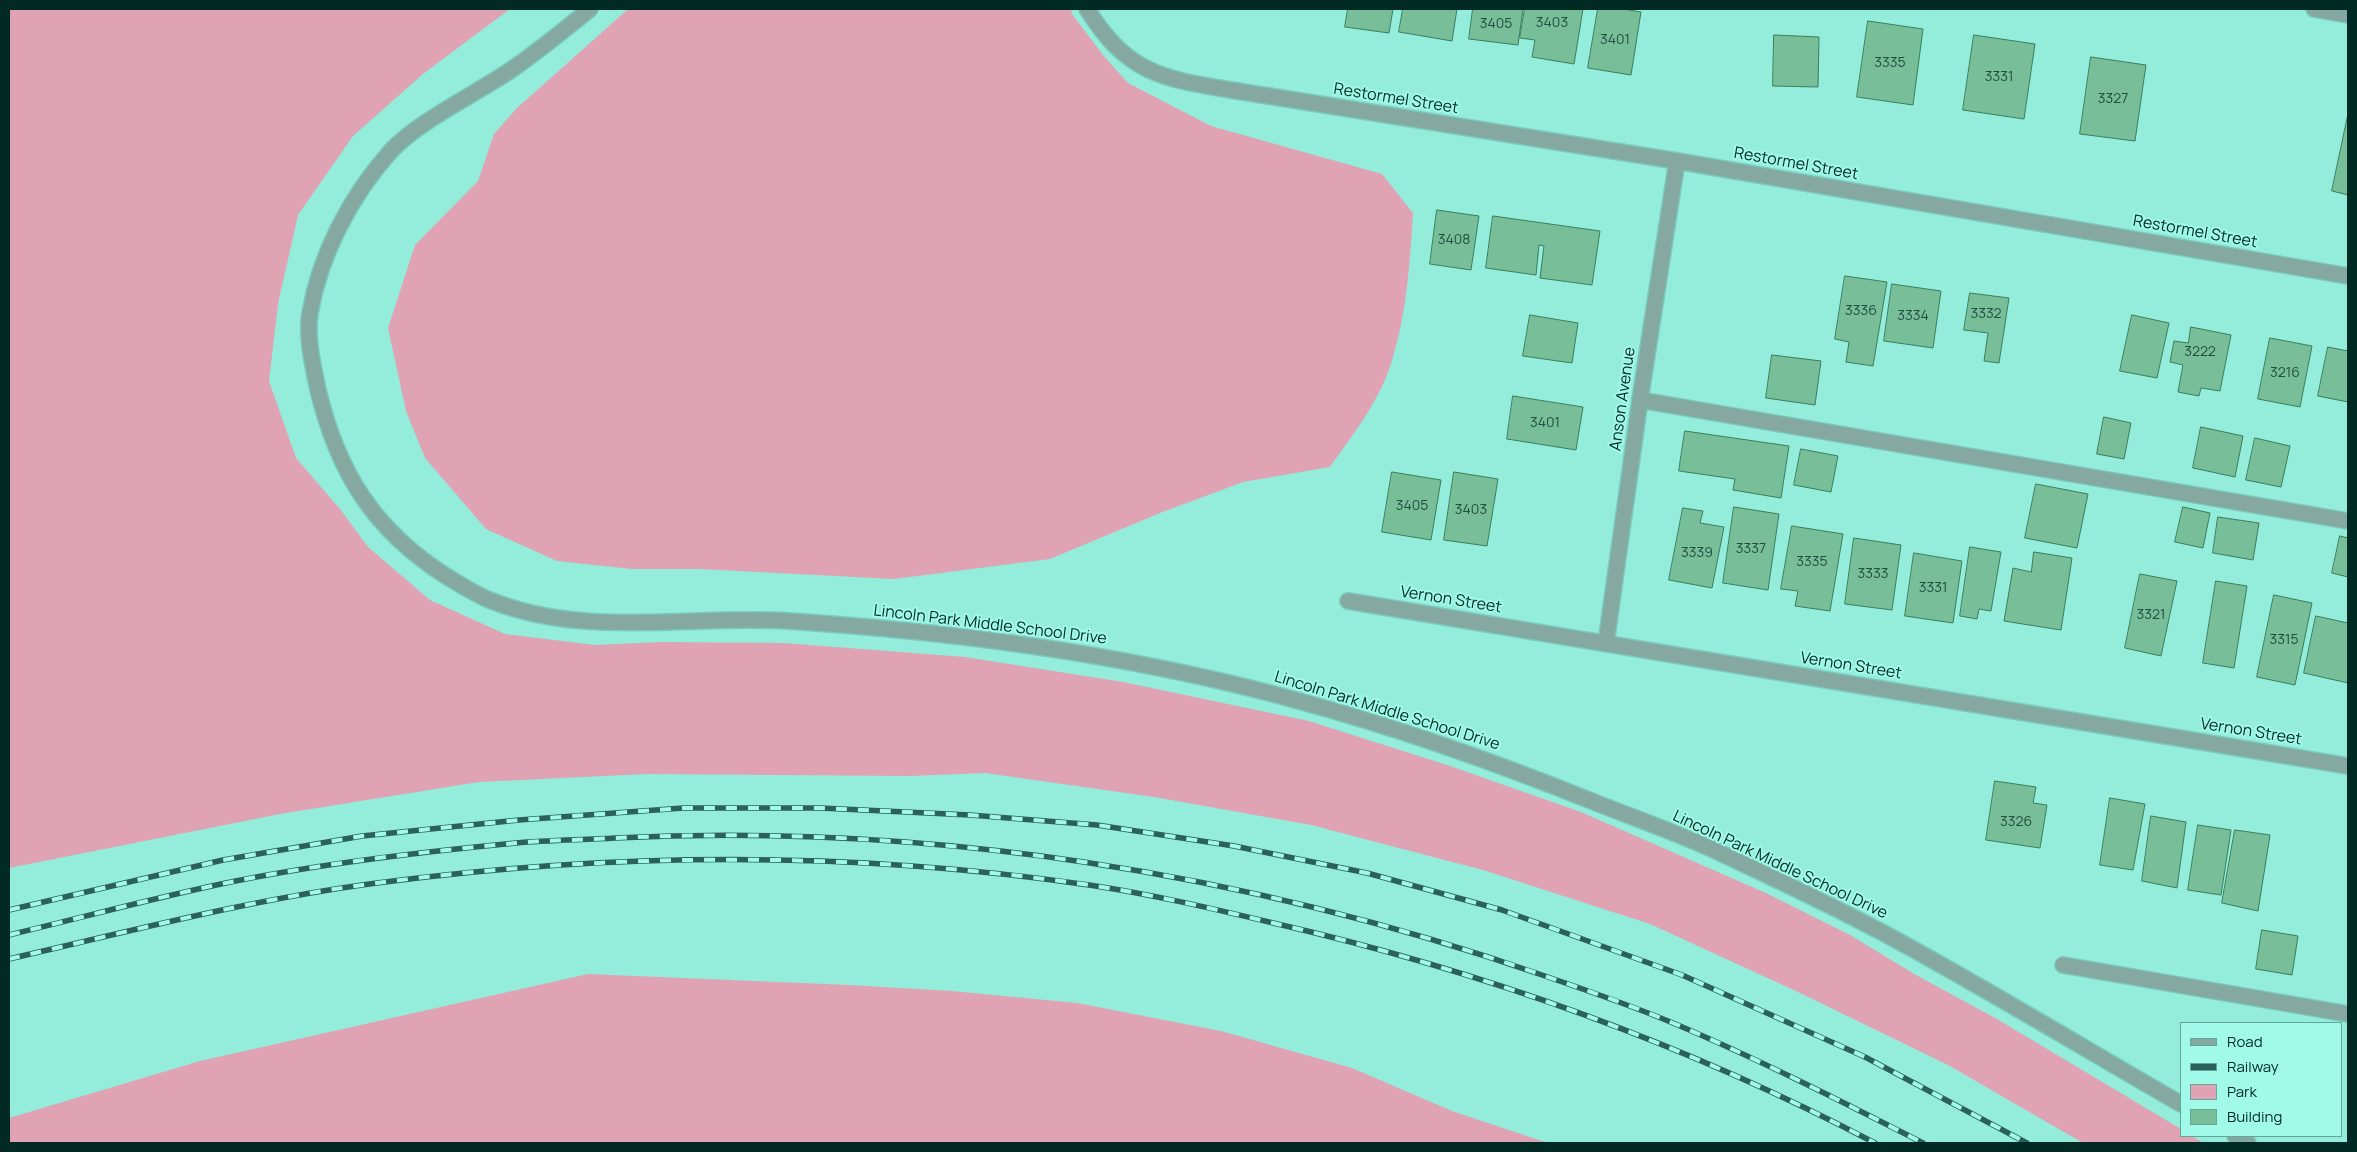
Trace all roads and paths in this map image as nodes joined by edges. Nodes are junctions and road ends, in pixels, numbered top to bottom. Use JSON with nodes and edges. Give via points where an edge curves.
{"nodes":[{"id":1,"x":590,"y":9,"type":"edge"},
{"id":2,"x":1087,"y":9,"type":"edge"},
{"id":3,"x":2314,"y":9,"type":"edge"},
{"id":4,"x":2348,"y":15,"type":"edge"},
{"id":5,"x":1676,"y":161,"type":"junction"},
{"id":6,"x":2348,"y":276,"type":"edge"},
{"id":7,"x":1640,"y":400,"type":"junction"},
{"id":8,"x":2348,"y":521,"type":"edge"},
{"id":9,"x":1348,"y":601,"type":"dead end"},
{"id":10,"x":1606,"y":643,"type":"junction"},
{"id":11,"x":2348,"y":766,"type":"edge"},
{"id":12,"x":2063,"y":965,"type":"dead end"},
{"id":13,"x":2348,"y":1014,"type":"edge"},
{"id":14,"x":2180,"y":1103,"type":"edge"},
{"id":15,"x":2237,"y":1137,"type":"edge"},
{"id":16,"x":2248,"y":1143,"type":"edge"}],
"edges":[{"from":1,"to":14,"type":"street","name":"Lincoln Park Middle School Drive","via":[[512,70],[396,145],[363,185],[339,227],[322,271],[309,317],[312,364],[322,408],[337,453],[360,495],[383,525],[416,556],[486,600],[564,619],[608,622],[779,620],[915,631],[1095,655],[1228,681],[1337,711],[1503,766],[1710,848],[1898,941]]},
{"from":2,"to":5,"type":"street","name":"Restormel Street","via":[[1101,31],[1122,52],[1147,70],[1174,81]]},
{"from":3,"to":4,"type":"street"},
{"from":5,"to":6,"type":"street","name":"Restormel Street"},
{"from":5,"to":7,"type":"street","name":"Anson Avenue"},
{"from":7,"to":8,"type":"street"},
{"from":7,"to":10,"type":"street","name":"Anson Avenue"},
{"from":9,"to":10,"type":"street","name":"Vernon Street"},
{"from":10,"to":11,"type":"street","name":"Vernon Street"},
{"from":12,"to":13,"type":"street"},
{"from":15,"to":16,"type":"street"}]}
